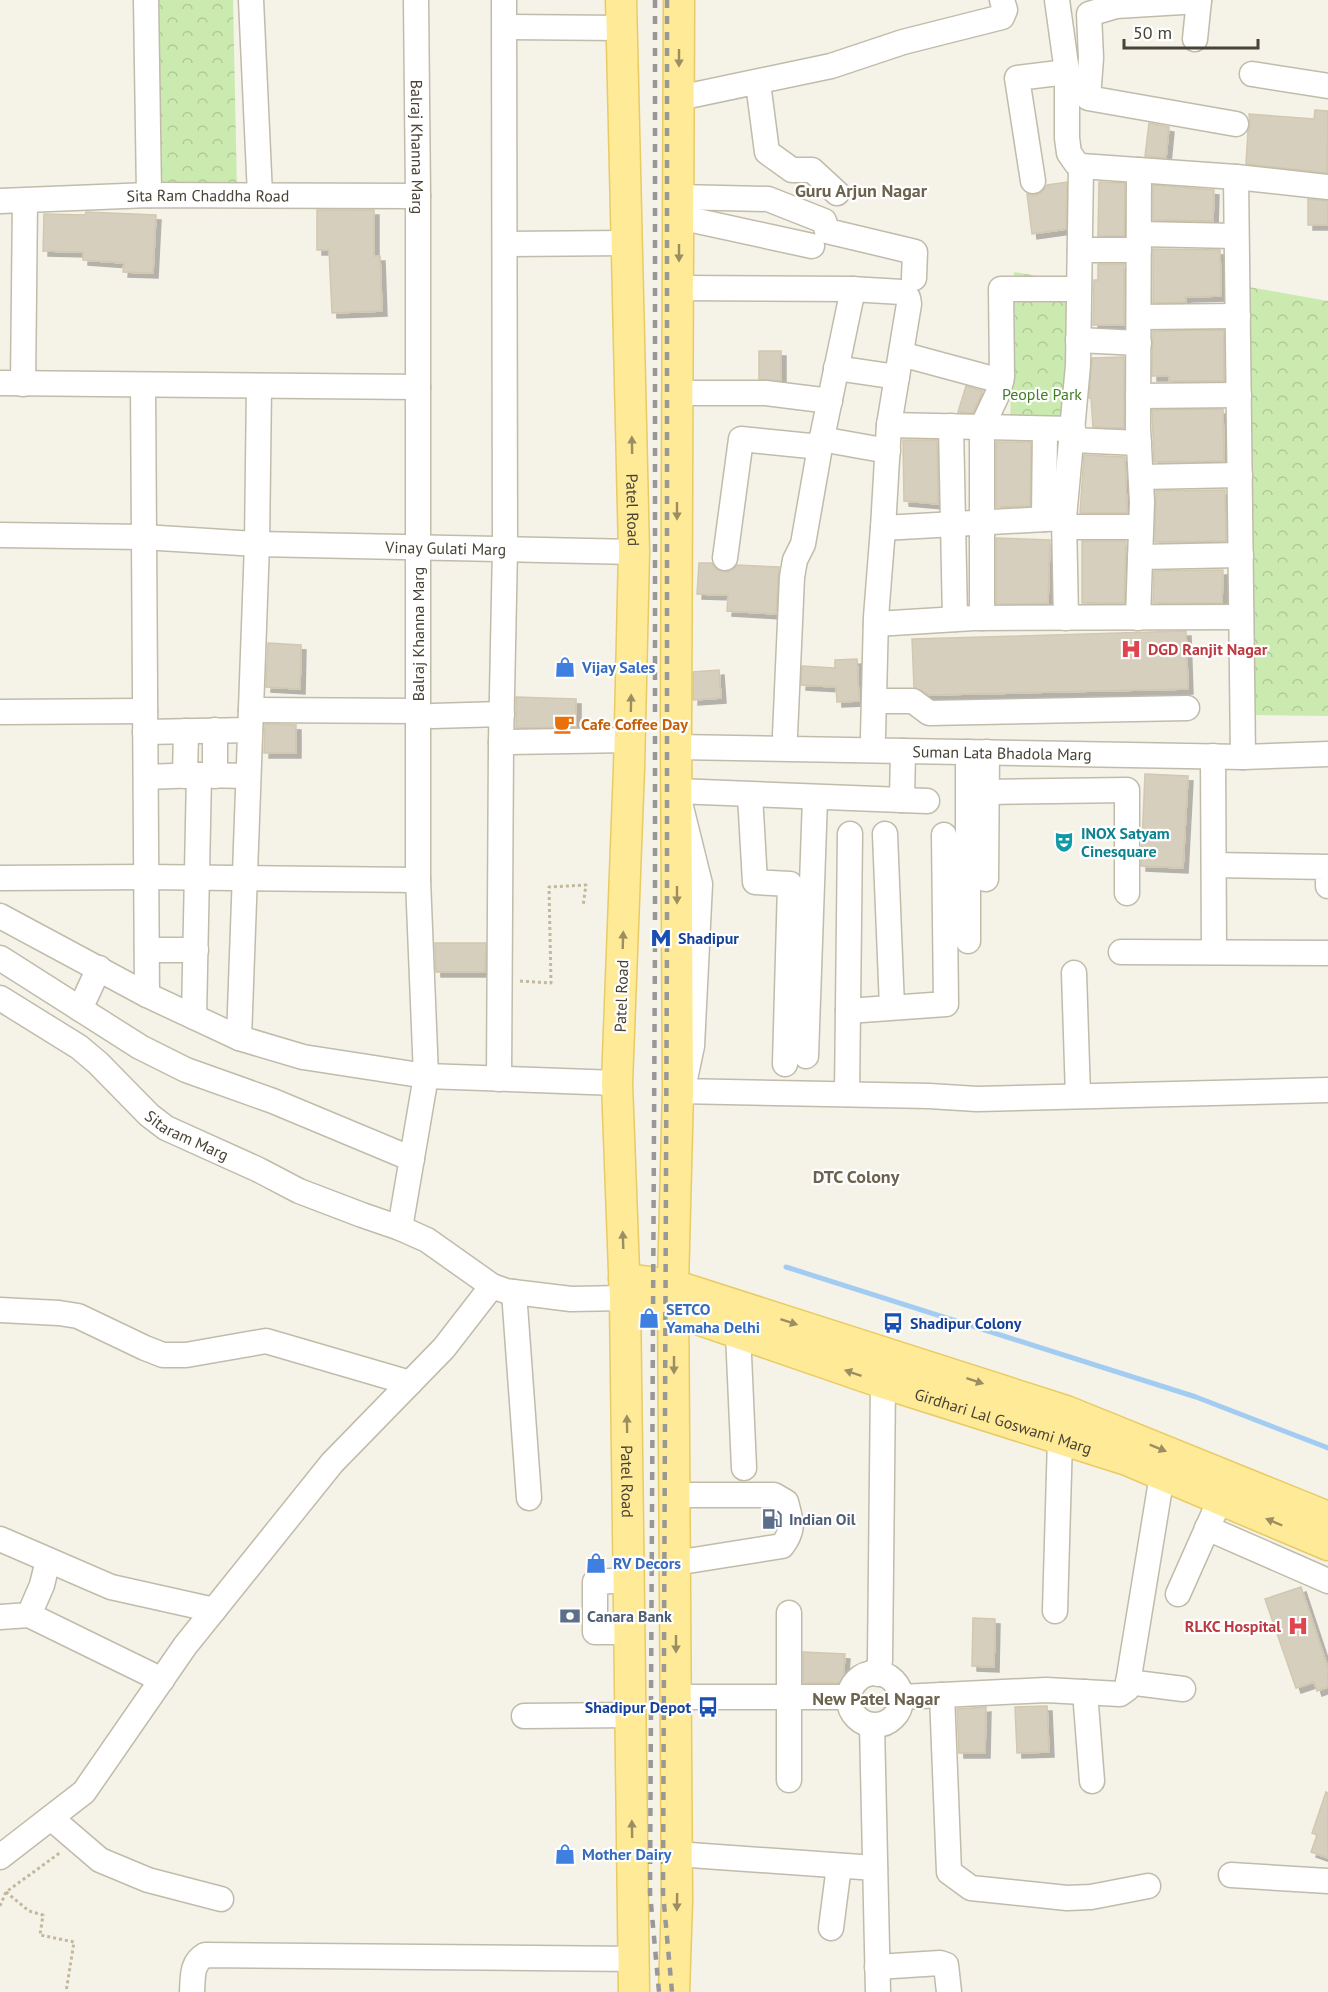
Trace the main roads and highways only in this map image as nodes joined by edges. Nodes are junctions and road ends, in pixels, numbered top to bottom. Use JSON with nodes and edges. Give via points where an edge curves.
{"nodes":[{"id":1,"x":679,"y":0,"type":"edge"},
{"id":2,"x":622,"y":14,"type":"edge"},
{"id":3,"x":625,"y":1289,"type":"junction"},
{"id":4,"x":674,"y":1298,"type":"junction"},
{"id":5,"x":1328,"y":1517,"type":"edge"},
{"id":6,"x":1328,"y":1545,"type":"edge"},
{"id":7,"x":634,"y":1992,"type":"edge"},
{"id":8,"x":674,"y":1992,"type":"edge"}],
"edges":[{"from":1,"to":4,"type":"main road","one_way":true,"via":[[678,1091]]},
{"from":3,"to":2,"type":"main road","name":"Patel Road","one_way":true,"via":[[617,1083],[634,552]]},
{"from":3,"to":4,"type":"main road"},
{"from":7,"to":3,"type":"main road","name":"Patel Road","one_way":true},
{"from":4,"to":5,"type":"main road","name":"Girdhari Lal Goswami Marg","one_way":true,"via":[[1066,1411]]},
{"from":6,"to":4,"type":"main road","name":"Girdhari Lal Goswami Marg","one_way":true,"via":[[1127,1460],[738,1333]]},
{"from":4,"to":8,"type":"main road","one_way":true,"via":[[677,1901]]}]}
